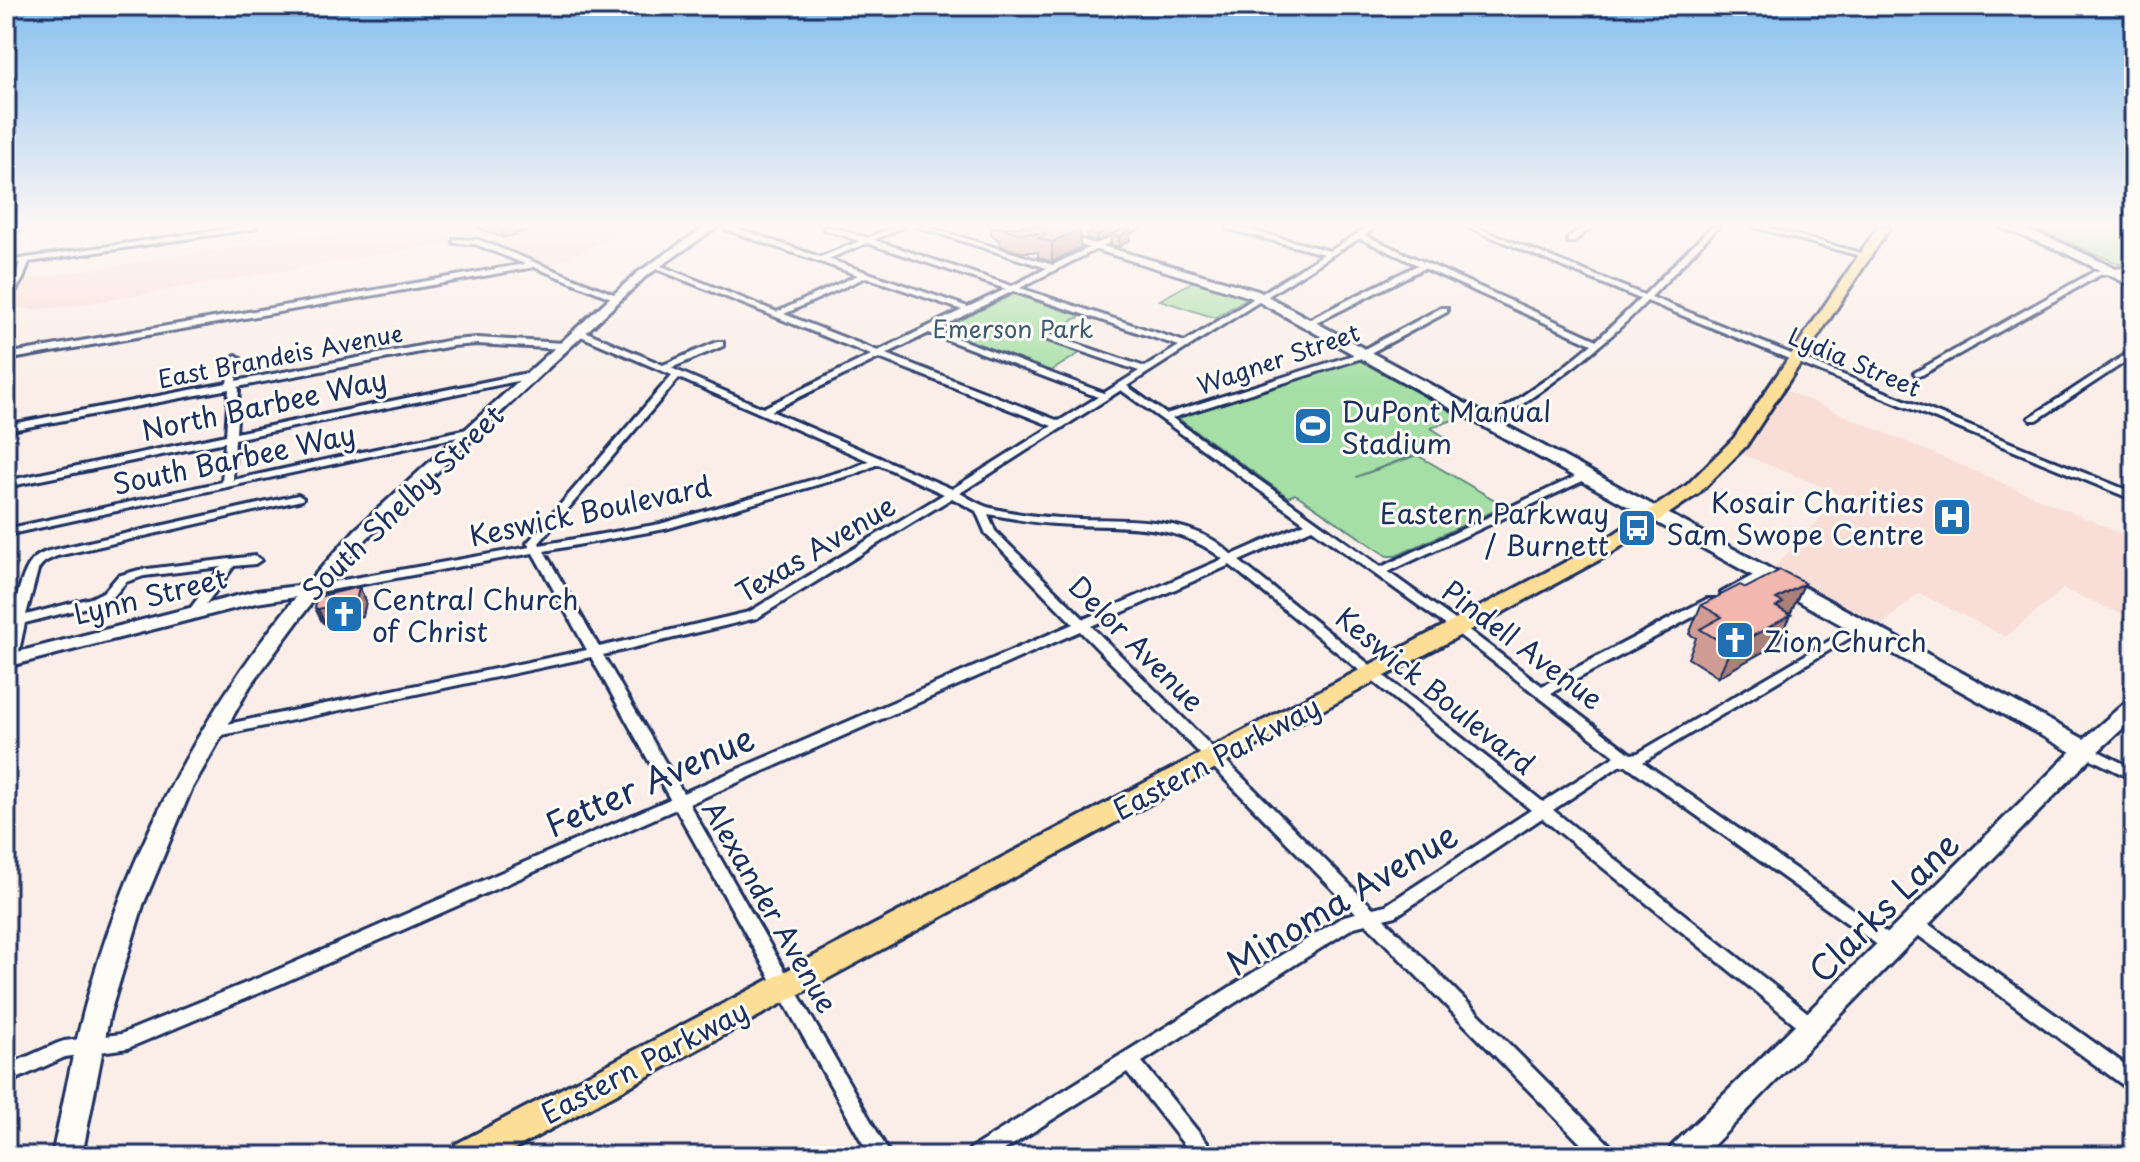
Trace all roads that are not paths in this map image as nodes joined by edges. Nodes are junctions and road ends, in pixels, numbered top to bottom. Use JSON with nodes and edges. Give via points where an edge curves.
{"nodes":[{"id":1,"x":18,"y":281,"type":"edge"},
{"id":2,"x":440,"y":281,"type":"edge"},
{"id":3,"x":576,"y":281,"type":"edge"},
{"id":4,"x":635,"y":281,"type":"edge"},
{"id":5,"x":691,"y":281,"type":"edge"},
{"id":6,"x":850,"y":281,"type":"edge"},
{"id":7,"x":887,"y":281,"type":"edge"},
{"id":8,"x":992,"y":281,"type":"edge"},
{"id":9,"x":1026,"y":281,"type":"edge"},
{"id":10,"x":1206,"y":281,"type":"edge"},
{"id":11,"x":1286,"y":281,"type":"edge"},
{"id":12,"x":1392,"y":281,"type":"edge"},
{"id":13,"x":1460,"y":281,"type":"edge"},
{"id":14,"x":1607,"y":281,"type":"edge"},
{"id":15,"x":1662,"y":281,"type":"edge"},
{"id":16,"x":1847,"y":281,"type":"edge"},
{"id":17,"x":2083,"y":281,"type":"edge"},
{"id":18,"x":1012,"y":288,"type":"junction"},
{"id":19,"x":617,"y":297,"type":"junction"},
{"id":20,"x":1647,"y":297,"type":"junction"},
{"id":21,"x":1260,"y":298,"type":"junction"},
{"id":22,"x":6,"y":299,"type":"edge"},
{"id":23,"x":969,"y":310,"type":"junction"},
{"id":24,"x":1444,"y":310,"type":"dead end"},
{"id":25,"x":776,"y":315,"type":"junction"},
{"id":26,"x":1307,"y":324,"type":"junction"},
{"id":27,"x":928,"y":330,"type":"junction"},
{"id":28,"x":579,"y":332,"type":"junction"},
{"id":29,"x":1045,"y":336,"type":"dead end"},
{"id":30,"x":720,"y":344,"type":"dead end"},
{"id":31,"x":1598,"y":344,"type":"junction"},
{"id":32,"x":1185,"y":345,"type":"junction"},
{"id":33,"x":564,"y":346,"type":"junction"},
{"id":34,"x":2134,"y":352,"type":"edge"},
{"id":35,"x":1362,"y":353,"type":"junction"},
{"id":36,"x":879,"y":354,"type":"junction"},
{"id":37,"x":6,"y":357,"type":"edge"},
{"id":38,"x":236,"y":358,"type":"dead end"},
{"id":39,"x":1797,"y":359,"type":"junction"},
{"id":40,"x":1146,"y":370,"type":"junction"},
{"id":41,"x":671,"y":371,"type":"junction"},
{"id":42,"x":1919,"y":373,"type":"dead end"},
{"id":43,"x":532,"y":375,"type":"junction"},
{"id":44,"x":231,"y":385,"type":"junction"},
{"id":45,"x":1121,"y":386,"type":"junction"},
{"id":46,"x":1105,"y":396,"type":"junction"},
{"id":47,"x":764,"y":411,"type":"junction"},
{"id":48,"x":1165,"y":417,"type":"junction"},
{"id":49,"x":2034,"y":418,"type":"dead end"},
{"id":50,"x":1489,"y":423,"type":"junction"},
{"id":51,"x":1059,"y":425,"type":"junction"},
{"id":52,"x":6,"y":428,"type":"edge"},
{"id":53,"x":472,"y":431,"type":"junction"},
{"id":54,"x":230,"y":435,"type":"junction"},
{"id":55,"x":877,"y":461,"type":"junction"},
{"id":56,"x":1585,"y":476,"type":"junction"},
{"id":57,"x":6,"y":484,"type":"edge"},
{"id":58,"x":227,"y":484,"type":"junction"},
{"id":59,"x":951,"y":494,"type":"junction"},
{"id":60,"x":2134,"y":497,"type":"edge"},
{"id":61,"x":298,"y":498,"type":"dead end"},
{"id":62,"x":981,"y":509,"type":"junction"},
{"id":63,"x":1657,"y":515,"type":"junction"},
{"id":64,"x":1313,"y":524,"type":"junction"},
{"id":65,"x":6,"y":532,"type":"edge"},
{"id":66,"x":537,"y":549,"type":"junction"},
{"id":67,"x":1232,"y":559,"type":"junction"},
{"id":68,"x":255,"y":560,"type":"dead end"},
{"id":69,"x":231,"y":562,"type":"junction"},
{"id":70,"x":1379,"y":572,"type":"junction"},
{"id":71,"x":1763,"y":574,"type":"junction"},
{"id":72,"x":309,"y":590,"type":"junction"},
{"id":73,"x":193,"y":613,"type":"junction"},
{"id":74,"x":20,"y":620,"type":"junction"},
{"id":75,"x":1083,"y":625,"type":"junction"},
{"id":76,"x":1862,"y":627,"type":"junction"},
{"id":77,"x":1458,"y":628,"type":"junction"},
{"id":78,"x":596,"y":652,"type":"junction"},
{"id":79,"x":12,"y":660,"type":"edge"},
{"id":80,"x":1373,"y":673,"type":"junction"},
{"id":81,"x":1541,"y":692,"type":"junction"},
{"id":82,"x":2134,"y":706,"type":"edge"},
{"id":83,"x":209,"y":732,"type":"junction"},
{"id":84,"x":2086,"y":750,"type":"junction"},
{"id":85,"x":1214,"y":758,"type":"junction"},
{"id":86,"x":1628,"y":759,"type":"junction"},
{"id":87,"x":2134,"y":775,"type":"edge"},
{"id":88,"x":681,"y":801,"type":"junction"},
{"id":89,"x":1542,"y":809,"type":"junction"},
{"id":90,"x":1371,"y":916,"type":"junction"},
{"id":91,"x":1914,"y":923,"type":"junction"},
{"id":92,"x":1892,"y":946,"type":"junction"},
{"id":93,"x":786,"y":985,"type":"junction"},
{"id":94,"x":1811,"y":1026,"type":"junction"},
{"id":95,"x":89,"y":1047,"type":"junction"},
{"id":96,"x":1131,"y":1062,"type":"junction"},
{"id":97,"x":6,"y":1075,"type":"edge"},
{"id":98,"x":2134,"y":1082,"type":"edge"},
{"id":99,"x":67,"y":1156,"type":"edge"},
{"id":100,"x":468,"y":1156,"type":"edge"},
{"id":101,"x":881,"y":1156,"type":"edge"},
{"id":102,"x":977,"y":1156,"type":"edge"},
{"id":103,"x":1205,"y":1156,"type":"edge"},
{"id":104,"x":1607,"y":1156,"type":"edge"},
{"id":105,"x":1682,"y":1156,"type":"edge"}],
"edges":[{"from":1,"to":22,"type":"street"},
{"from":2,"to":37,"type":"street"},
{"from":3,"to":19,"type":"street"},
{"from":4,"to":19,"type":"main road","name":"South Shelby Street"},
{"from":5,"to":25,"type":"street"},
{"from":6,"to":25,"type":"street"},
{"from":7,"to":23,"type":"street"},
{"from":8,"to":18,"type":"street"},
{"from":9,"to":18,"type":"street"},
{"from":10,"to":21,"type":"main road"},
{"from":11,"to":21,"type":"street","name":"Texas Avenue"},
{"from":12,"to":26,"type":"street"},
{"from":13,"to":31,"type":"street"},
{"from":14,"to":20,"type":"street","name":"Lydia Street"},
{"from":15,"to":20,"type":"street"},
{"from":16,"to":39,"type":"main road","name":"Eastern Parkway"},
{"from":17,"to":42,"type":"street"},
{"from":18,"to":23,"type":"street"},
{"from":18,"to":32,"type":"street"},
{"from":19,"to":28,"type":"main road","name":"South Shelby Street"},
{"from":20,"to":31,"type":"street"},
{"from":20,"to":39,"type":"street","name":"Lydia Street"},
{"from":21,"to":26,"type":"main road"},
{"from":21,"to":32,"type":"street","name":"Texas Avenue"},
{"from":23,"to":27,"type":"street"},
{"from":24,"to":35,"type":"street","name":"Wagner Street"},
{"from":25,"to":36,"type":"street"},
{"from":26,"to":35,"type":"main road"},
{"from":27,"to":36,"type":"street"},
{"from":27,"to":46,"type":"street"},
{"from":28,"to":33,"type":"main road","name":"South Shelby Street"},
{"from":28,"to":41,"type":"street"},
{"from":29,"to":40,"type":"street"},
{"from":30,"to":41,"type":"street"},
{"from":31,"to":50,"type":"street"},
{"from":32,"to":40,"type":"street","name":"Texas Avenue"},
{"from":33,"to":43,"type":"main road","name":"South Shelby Street"},
{"from":33,"to":44,"type":"street","name":"East Brandeis Avenue","via":[[462,342]]},
{"from":34,"to":49,"type":"street"},
{"from":35,"to":48,"type":"street","name":"Wagner Street"},
{"from":35,"to":50,"type":"main road"},
{"from":36,"to":47,"type":"street"},
{"from":36,"to":51,"type":"street"},
{"from":38,"to":44,"type":"street"},
{"from":39,"to":60,"type":"street","name":"Lydia Street"},
{"from":39,"to":63,"type":"main road","name":"Eastern Parkway","via":[[1740,442],[1693,489]]},
{"from":40,"to":45,"type":"street","name":"Texas Avenue"},
{"from":41,"to":47,"type":"street"},
{"from":41,"to":66,"type":"street","via":[[535,538]]},
{"from":43,"to":53,"type":"main road","name":"South Shelby Street"},
{"from":43,"to":54,"type":"street","name":"North Barbee Way"},
{"from":44,"to":52,"type":"street","name":"East Brandeis Avenue"},
{"from":44,"to":54,"type":"street"},
{"from":45,"to":46,"type":"street","name":"Texas Avenue"},
{"from":45,"to":48,"type":"street","name":"Pindell Avenue"},
{"from":46,"to":51,"type":"street","name":"Texas Avenue"},
{"from":47,"to":55,"type":"street"},
{"from":48,"to":64,"type":"street","name":"Pindell Avenue"},
{"from":50,"to":56,"type":"main road"},
{"from":51,"to":59,"type":"street","name":"Texas Avenue"},
{"from":53,"to":58,"type":"street","name":"South Barbee Way"},
{"from":53,"to":72,"type":"main road","name":"South Shelby Street"},
{"from":54,"to":57,"type":"street","name":"North Barbee Way"},
{"from":54,"to":58,"type":"street"},
{"from":55,"to":59,"type":"street"},
{"from":55,"to":66,"type":"street","name":"Keswick Boulevard","via":[[684,522]]},
{"from":56,"to":63,"type":"main road"},
{"from":56,"to":70,"type":"street"},
{"from":58,"to":65,"type":"street","name":"South Barbee Way"},
{"from":59,"to":62,"type":"street"},
{"from":59,"to":78,"type":"street","name":"Texas Avenue","via":[[753,615]]},
{"from":61,"to":74,"type":"street","via":[[53,553],[35,564]]},
{"from":62,"to":67,"type":"street","name":"Keswick Boulevard","via":[[1055,521],[1161,525],[1200,538]]},
{"from":62,"to":75,"type":"street","name":"Delor Avenue","via":[[990,532]]},
{"from":63,"to":71,"type":"main road"},
{"from":63,"to":77,"type":"main road","name":"Eastern Parkway"},
{"from":64,"to":67,"type":"street","name":"Fetter Avenue"},
{"from":64,"to":70,"type":"street","name":"Pindell Avenue"},
{"from":66,"to":72,"type":"street","name":"Keswick Boulevard"},
{"from":66,"to":78,"type":"street","name":"Alexander Avenue"},
{"from":67,"to":75,"type":"street","name":"Fetter Avenue"},
{"from":67,"to":80,"type":"street","name":"Keswick Boulevard"},
{"from":68,"to":69,"type":"street"},
{"from":69,"to":73,"type":"street"},
{"from":69,"to":74,"type":"street","via":[[132,575],[95,601]]},
{"from":70,"to":77,"type":"street","name":"Pindell Avenue"},
{"from":71,"to":76,"type":"main road"},
{"from":71,"to":81,"type":"street"},
{"from":72,"to":73,"type":"main road","name":"Lynn Street"},
{"from":72,"to":83,"type":"main road","name":"South Shelby Street","via":[[258,654]]},
{"from":73,"to":79,"type":"main road","name":"Lynn Street"},
{"from":74,"to":79,"type":"street"},
{"from":75,"to":85,"type":"street","name":"Delor Avenue"},
{"from":75,"to":88,"type":"street","name":"Fetter Avenue"},
{"from":76,"to":84,"type":"main road"},
{"from":76,"to":86,"type":"street","name":"Minoma Avenue","via":[[1641,758]]},
{"from":77,"to":80,"type":"main road","name":"Eastern Parkway"},
{"from":77,"to":81,"type":"street","name":"Pindell Avenue"},
{"from":78,"to":83,"type":"street","name":"Texas Avenue"},
{"from":78,"to":88,"type":"street","name":"Alexander Avenue"},
{"from":80,"to":85,"type":"main road","name":"Eastern Parkway"},
{"from":80,"to":89,"type":"street","name":"Keswick Boulevard"},
{"from":81,"to":86,"type":"street","name":"Pindell Avenue"},
{"from":82,"to":84,"type":"main road","name":"Clarks Lane"},
{"from":83,"to":95,"type":"main road","name":"South Shelby Street","via":[[139,881]]},
{"from":84,"to":87,"type":"street"},
{"from":84,"to":91,"type":"main road","name":"Clarks Lane"},
{"from":85,"to":90,"type":"street","name":"Delor Avenue"},
{"from":85,"to":93,"type":"main road","name":"Eastern Parkway"},
{"from":86,"to":89,"type":"street","name":"Minoma Avenue","via":[[1616,761]]},
{"from":86,"to":92,"type":"street","name":"Pindell Avenue"},
{"from":88,"to":93,"type":"street","name":"Alexander Avenue"},
{"from":88,"to":95,"type":"street","name":"Fetter Avenue","via":[[122,1042]]},
{"from":89,"to":90,"type":"street","name":"Minoma Avenue","via":[[1390,911]]},
{"from":89,"to":94,"type":"street","name":"Keswick Boulevard"},
{"from":90,"to":96,"type":"street","name":"Minoma Avenue","via":[[1350,921]]},
{"from":90,"to":104,"type":"street","name":"Delor Avenue"},
{"from":91,"to":92,"type":"main road","name":"Clarks Lane"},
{"from":91,"to":98,"type":"street"},
{"from":92,"to":94,"type":"main road","name":"Clarks Lane"},
{"from":93,"to":100,"type":"main road","name":"Eastern Parkway"},
{"from":93,"to":101,"type":"street","name":"Alexander Avenue"},
{"from":94,"to":105,"type":"main road","name":"Clarks Lane"},
{"from":95,"to":97,"type":"street","name":"Fetter Avenue","via":[[64,1049]]},
{"from":95,"to":99,"type":"main road","name":"South Shelby Street"},
{"from":96,"to":102,"type":"street","name":"Minoma Avenue"},
{"from":96,"to":103,"type":"street"}]}
